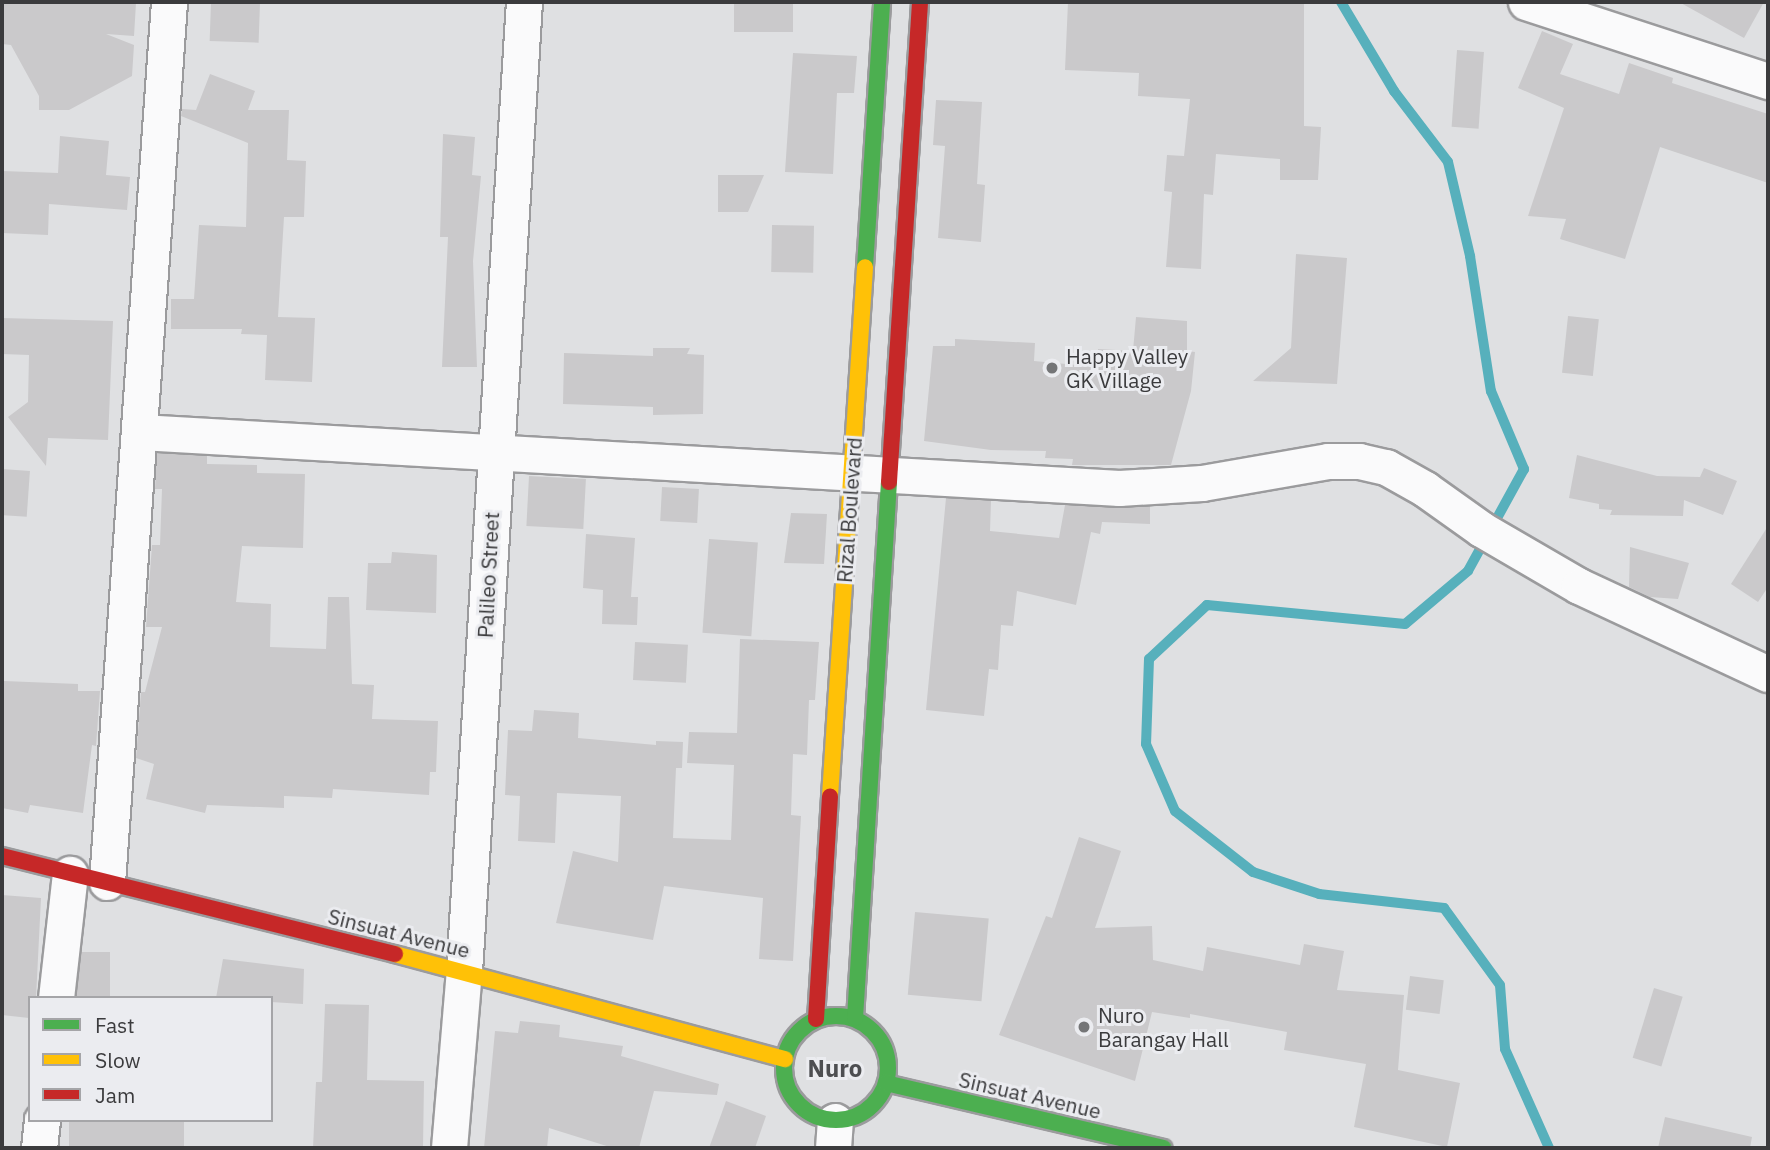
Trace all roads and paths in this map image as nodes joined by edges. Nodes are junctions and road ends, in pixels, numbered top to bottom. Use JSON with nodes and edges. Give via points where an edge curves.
{"nodes":[{"id":1,"x":169,"y":2,"type":"edge"},
{"id":2,"x":524,"y":2,"type":"edge"},
{"id":3,"x":882,"y":2,"type":"edge"},
{"id":4,"x":919,"y":2,"type":"edge"},
{"id":5,"x":1526,"y":2,"type":"edge"},
{"id":6,"x":1768,"y":81,"type":"edge"},
{"id":7,"x":139,"y":432,"type":"junction"},
{"id":8,"x":495,"y":449,"type":"junction"},
{"id":9,"x":852,"y":474,"type":"junction"},
{"id":10,"x":889,"y":475,"type":"junction"},
{"id":11,"x":1768,"y":674,"type":"edge"},
{"id":12,"x":2,"y":856,"type":"edge"},
{"id":13,"x":70,"y":874,"type":"junction"},
{"id":14,"x":107,"y":882,"type":"junction"},
{"id":15,"x":464,"y":971,"type":"junction"},
{"id":16,"x":56,"y":996,"type":"edge"},
{"id":17,"x":855,"y":1018,"type":"junction"},
{"id":18,"x":816,"y":1019,"type":"junction"},
{"id":19,"x":785,"y":1059,"type":"junction"},
{"id":20,"x":886,"y":1083,"type":"junction"},
{"id":21,"x":42,"y":1122,"type":"edge"},
{"id":22,"x":834,"y":1134,"type":"edge"},
{"id":23,"x":39,"y":1148,"type":"edge"},
{"id":24,"x":449,"y":1148,"type":"edge"},
{"id":25,"x":1162,"y":1148,"type":"edge"}],
"edges":[{"from":1,"to":7,"type":"street"},
{"from":2,"to":8,"type":"street","name":"Palileo Street"},
{"from":3,"to":9,"type":"main road","name":"Rizal Boulevard"},
{"from":4,"to":10,"type":"main road","name":"Rizal Boulevard"},
{"from":5,"to":6,"type":"street"},
{"from":7,"to":8,"type":"street"},
{"from":7,"to":14,"type":"street"},
{"from":8,"to":9,"type":"street"},
{"from":8,"to":15,"type":"street","name":"Palileo Street"},
{"from":9,"to":10,"type":"street"},
{"from":9,"to":18,"type":"main road","name":"Rizal Boulevard"},
{"from":10,"to":11,"type":"street","via":[[1119,488],[1202,482],[1328,461],[1386,467],[1579,586]]},
{"from":10,"to":17,"type":"main road","name":"Rizal Boulevard"},
{"from":12,"to":13,"type":"main road","name":"Sinsuat Avenue"},
{"from":13,"to":14,"type":"main road","name":"Sinsuat Avenue"},
{"from":13,"to":16,"type":"street"},
{"from":14,"to":15,"type":"main road","name":"Sinsuat Avenue"},
{"from":15,"to":19,"type":"main road","name":"Sinsuat Avenue"},
{"from":15,"to":24,"type":"street","name":"Palileo Street"},
{"from":17,"to":18,"type":"main road"},
{"from":17,"to":20,"type":"main road","via":[[879,1037],[887,1059]]},
{"from":18,"to":19,"type":"main road","via":[[801,1028]]},
{"from":19,"to":22,"type":"main road","via":[[791,1094]]},
{"from":20,"to":22,"type":"main road","via":[[867,1110]]},
{"from":20,"to":25,"type":"main road","name":"Sinsuat Avenue"},
{"from":21,"to":23,"type":"street"}]}
